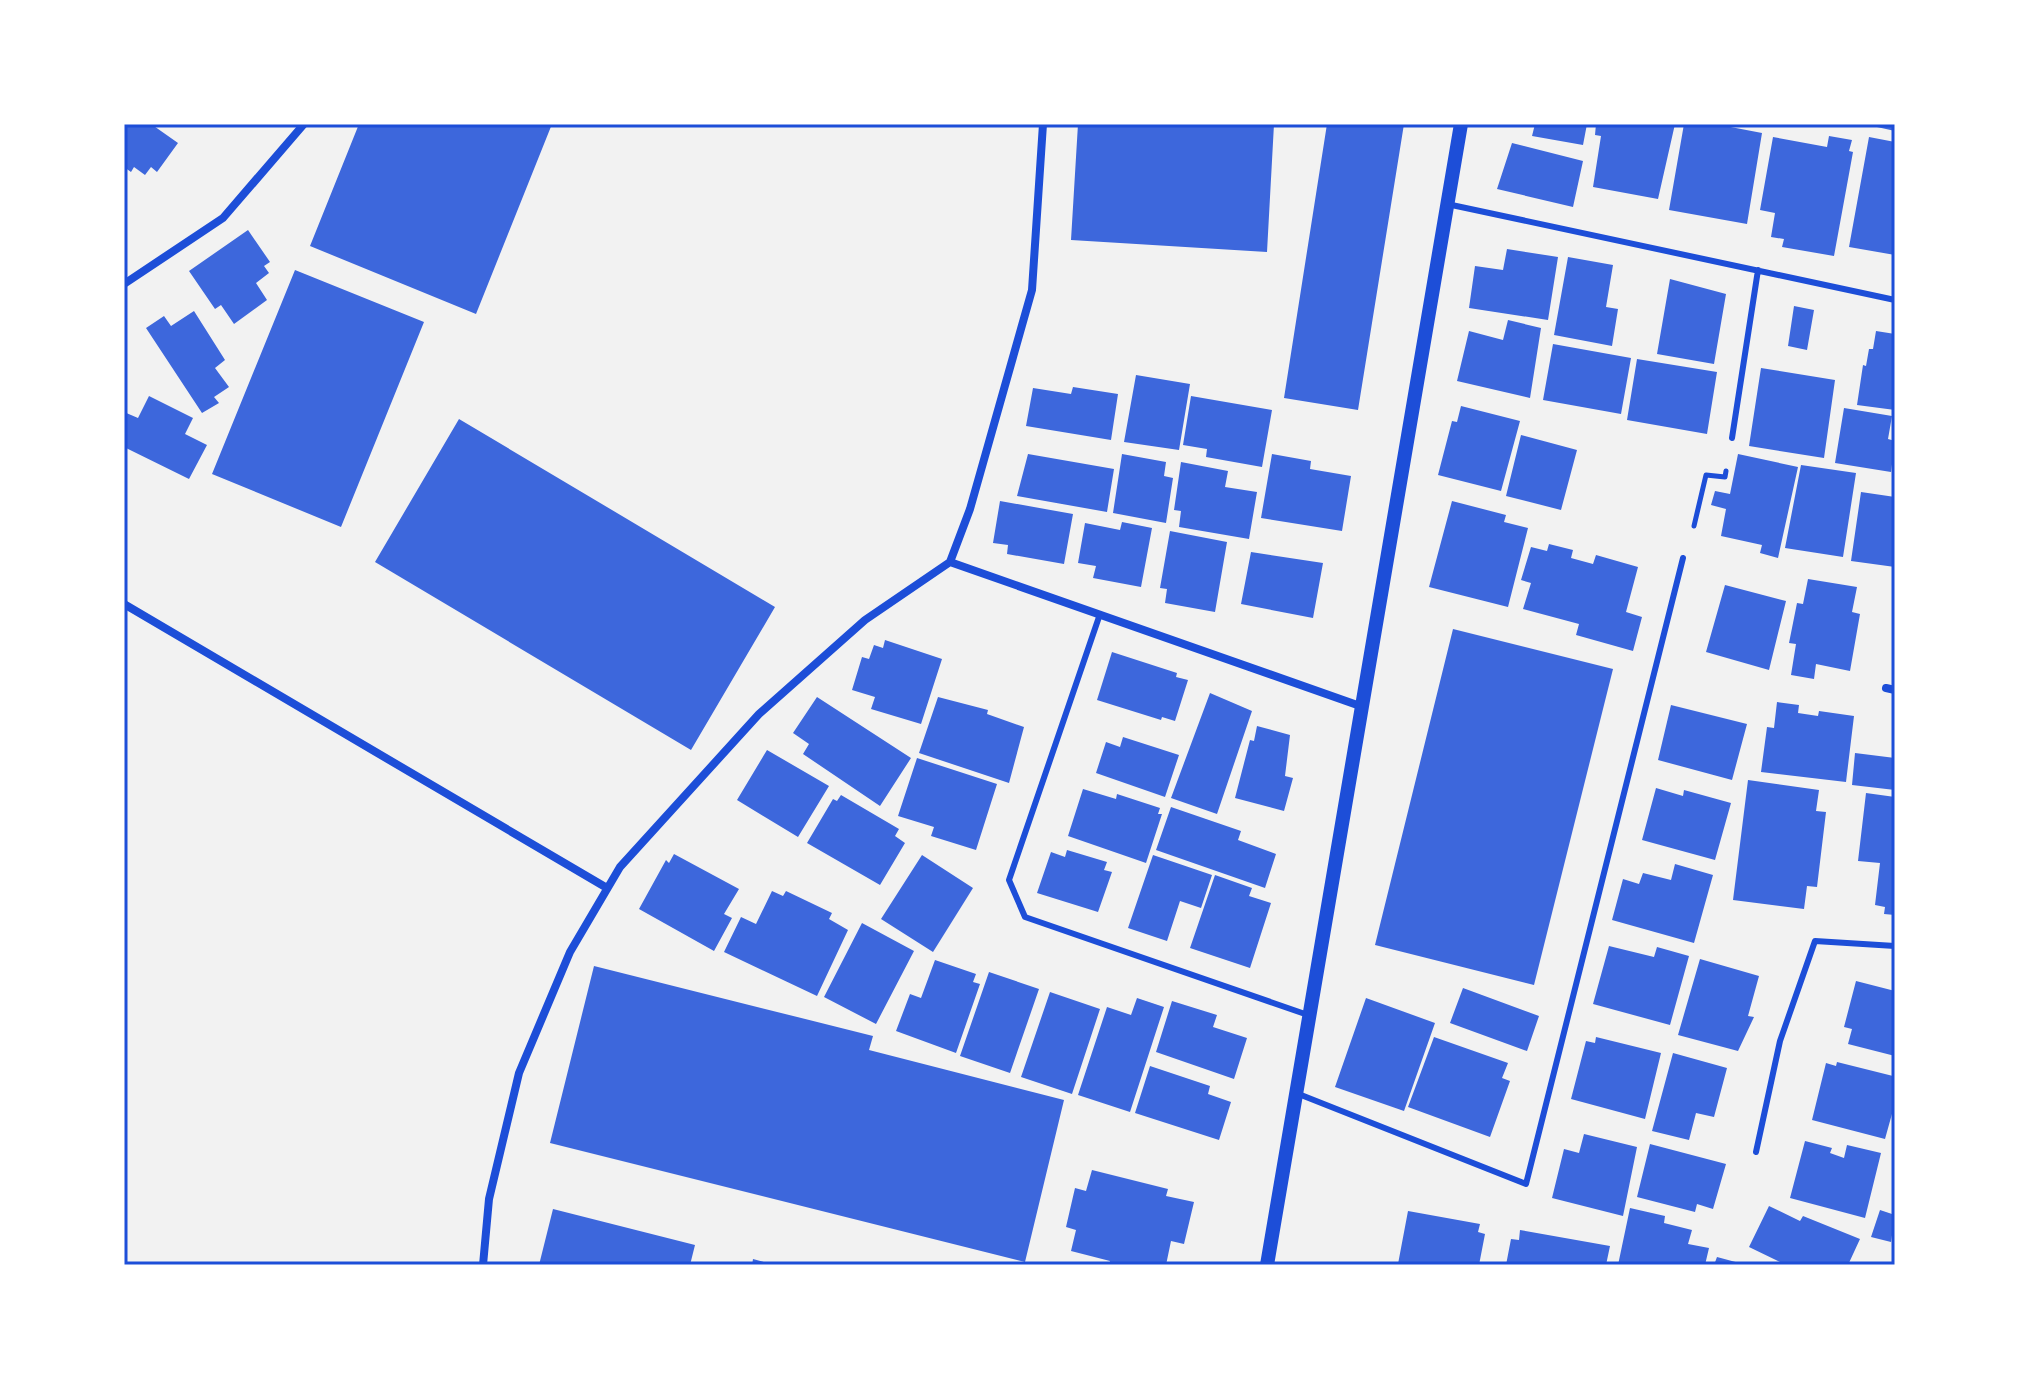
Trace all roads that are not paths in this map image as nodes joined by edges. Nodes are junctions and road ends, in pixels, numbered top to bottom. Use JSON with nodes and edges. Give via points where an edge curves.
{"nodes":[{"id":1,"x":304,"y":124,"type":"edge"},
{"id":2,"x":1043,"y":124,"type":"edge"},
{"id":3,"x":1461,"y":124,"type":"edge"},
{"id":4,"x":1447,"y":204,"type":"junction"},
{"id":5,"x":1758,"y":270,"type":"junction"},
{"id":6,"x":124,"y":284,"type":"edge"},
{"id":7,"x":1895,"y":300,"type":"edge"},
{"id":8,"x":1732,"y":438,"type":"road end"},
{"id":9,"x":1683,"y":558,"type":"road end"},
{"id":10,"x":950,"y":562,"type":"junction"},
{"id":11,"x":124,"y":604,"type":"edge"},
{"id":12,"x":1100,"y":614,"type":"junction"},
{"id":13,"x":1363,"y":707,"type":"junction"},
{"id":14,"x":607,"y":888,"type":"junction"},
{"id":15,"x":1895,"y":946,"type":"edge"},
{"id":16,"x":1308,"y":1015,"type":"junction"},
{"id":17,"x":1296,"y":1093,"type":"junction"},
{"id":18,"x":1756,"y":1152,"type":"dead end"},
{"id":19,"x":483,"y":1265,"type":"edge"},
{"id":20,"x":1267,"y":1265,"type":"edge"}],
"edges":[{"from":1,"to":6,"type":"street","via":[[223,218]]},
{"from":2,"to":10,"type":"street","via":[[1032,290]]},
{"from":3,"to":4,"type":"street"},
{"from":4,"to":5,"type":"lane"},
{"from":4,"to":13,"type":"street"},
{"from":5,"to":7,"type":"lane"},
{"from":5,"to":8,"type":"lane"},
{"from":9,"to":17,"type":"lane","via":[[1526,1184]]},
{"from":10,"to":12,"type":"street"},
{"from":10,"to":14,"type":"street","via":[[865,620],[759,714],[620,867]]},
{"from":11,"to":14,"type":"street"},
{"from":12,"to":13,"type":"street"},
{"from":12,"to":16,"type":"lane","via":[[1009,880],[1025,917]]},
{"from":13,"to":16,"type":"street"},
{"from":14,"to":19,"type":"street","via":[[570,952],[519,1073],[489,1199]]},
{"from":15,"to":18,"type":"lane","via":[[1815,941],[1780,1041]]},
{"from":16,"to":17,"type":"street"},
{"from":17,"to":20,"type":"street"}]}
